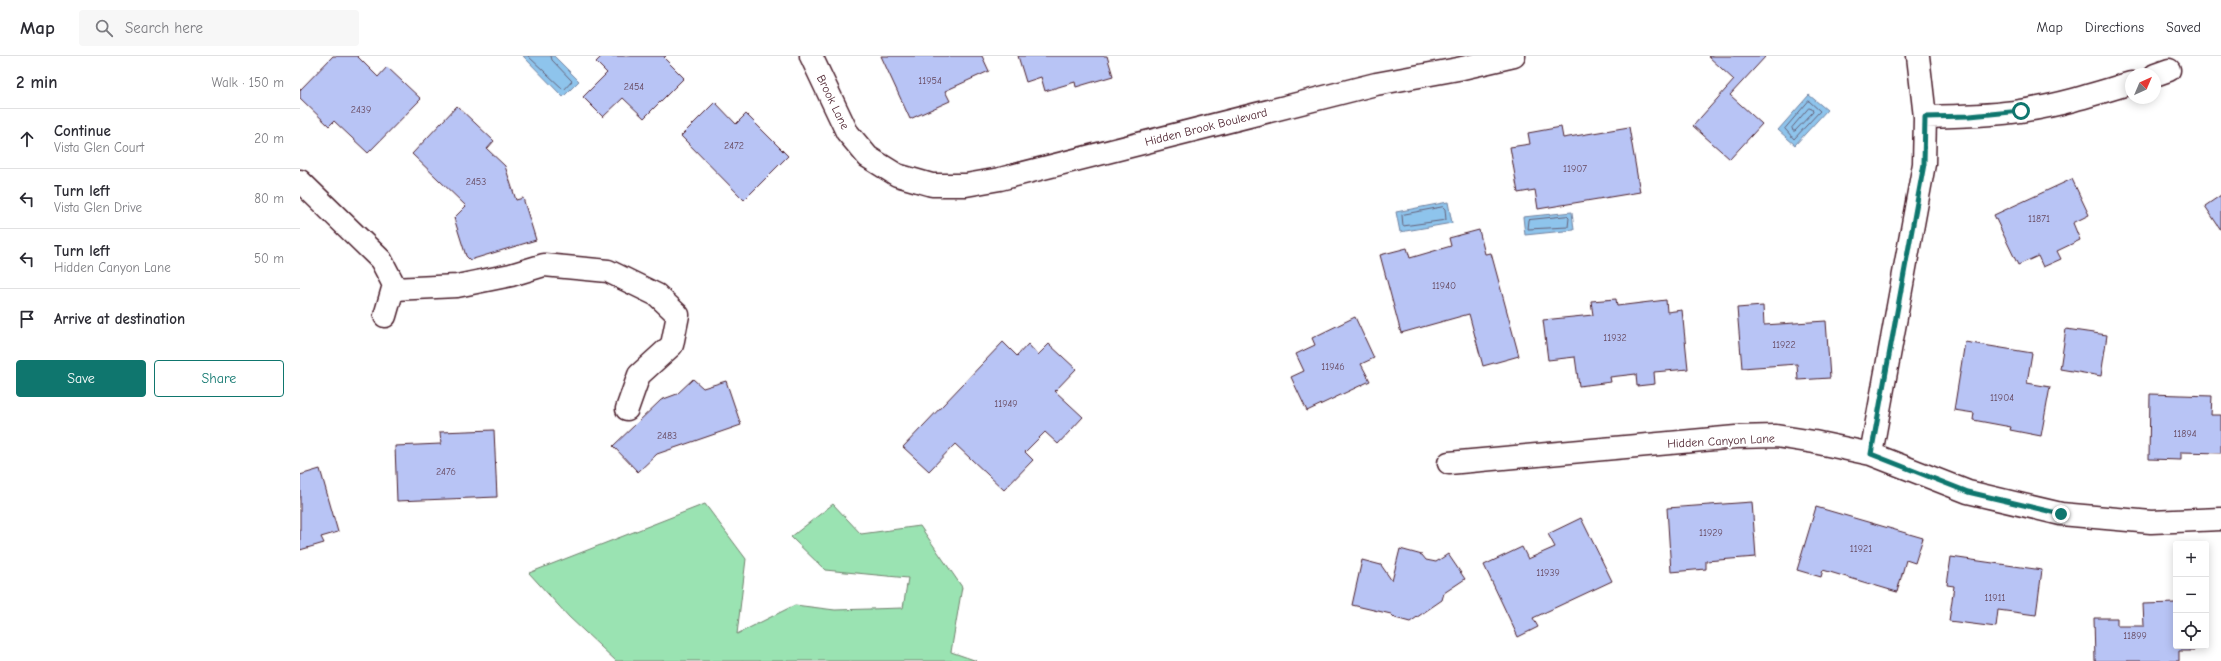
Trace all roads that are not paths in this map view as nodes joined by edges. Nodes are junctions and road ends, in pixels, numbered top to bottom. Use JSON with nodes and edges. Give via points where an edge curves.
{"nodes":[{"id":1,"x":810,"y":56,"type":"edge"},
{"id":2,"x":1514,"y":56,"type":"edge"},
{"id":3,"x":1918,"y":56,"type":"edge"},
{"id":4,"x":2125,"y":85,"type":"edge"},
{"id":5,"x":1925,"y":117,"type":"junction"},
{"id":6,"x":897,"y":175,"type":"joint"},
{"id":7,"x":300,"y":181,"type":"edge"},
{"id":8,"x":392,"y":289,"type":"junction"},
{"id":9,"x":385,"y":316,"type":"dead end"},
{"id":10,"x":627,"y":409,"type":"dead end"},
{"id":11,"x":1871,"y":454,"type":"junction"},
{"id":12,"x":1449,"y":463,"type":"dead end"},
{"id":13,"x":2221,"y":519,"type":"edge"}],
"edges":[{"from":1,"to":6,"type":"street","name":"Brook Lane","via":[[847,132],[868,157]]},
{"from":2,"to":6,"type":"street","name":"Hidden Brook Boulevard","via":[[1376,84],[1000,179],[932,185]]},
{"from":3,"to":5,"type":"street"},
{"from":4,"to":5,"type":"street","via":[[2021,111]]},
{"from":5,"to":11,"type":"street","via":[[1924,164]]},
{"from":7,"to":8,"type":"street","via":[[381,260],[394,285]]},
{"from":8,"to":9,"type":"street"},
{"from":8,"to":10,"type":"street","via":[[457,286],[512,275],[544,265],[608,271],[657,295],[678,315],[672,345],[639,375]]},
{"from":11,"to":12,"type":"street","name":"Hidden Canyon Lane","via":[[1776,436]]},
{"from":11,"to":13,"type":"street","name":"Hidden Canyon Lane","via":[[1968,492],[2061,514],[2151,522]]}]}
